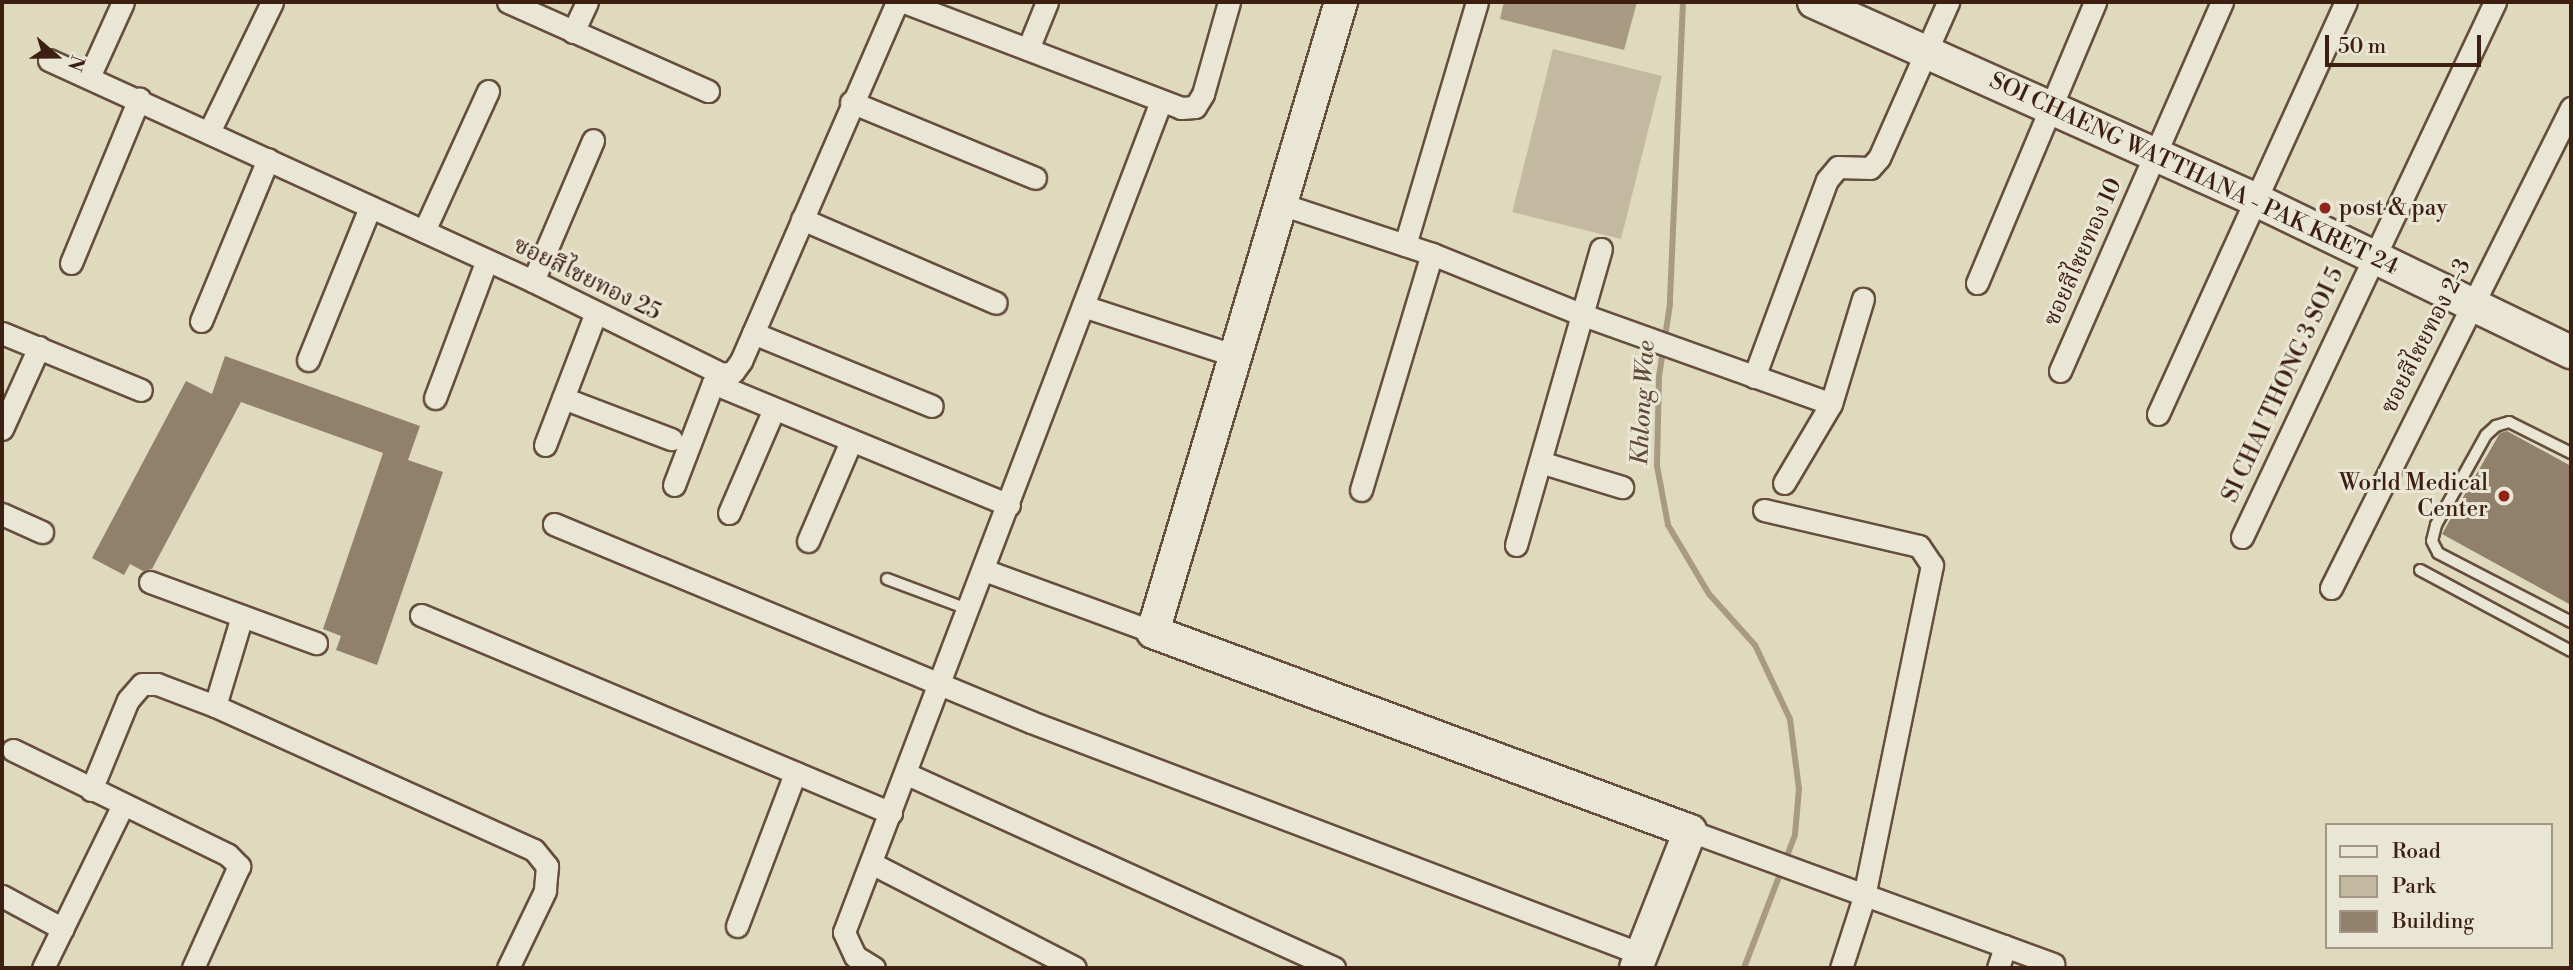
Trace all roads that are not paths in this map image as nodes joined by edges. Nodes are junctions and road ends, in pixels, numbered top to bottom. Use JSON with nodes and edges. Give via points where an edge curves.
{"nodes":[{"id":1,"x":123,"y":2,"type":"edge"},
{"id":2,"x":271,"y":2,"type":"edge"},
{"id":3,"x":508,"y":2,"type":"edge"},
{"id":4,"x":587,"y":2,"type":"edge"},
{"id":5,"x":897,"y":2,"type":"edge"},
{"id":6,"x":904,"y":2,"type":"edge"},
{"id":7,"x":1047,"y":2,"type":"edge"},
{"id":8,"x":1229,"y":2,"type":"edge"},
{"id":9,"x":1341,"y":2,"type":"edge"},
{"id":10,"x":1477,"y":2,"type":"edge"},
{"id":11,"x":1814,"y":2,"type":"edge"},
{"id":12,"x":1948,"y":2,"type":"edge"},
{"id":13,"x":2095,"y":2,"type":"edge"},
{"id":14,"x":2222,"y":2,"type":"edge"},
{"id":15,"x":2346,"y":2,"type":"edge"},
{"id":16,"x":2495,"y":2,"type":"edge"},
{"id":17,"x":573,"y":32,"type":"junction"},
{"id":18,"x":1028,"y":50,"type":"junction"},
{"id":19,"x":1925,"y":51,"type":"junction"},
{"id":20,"x":49,"y":60,"type":"dead end"},
{"id":21,"x":89,"y":77,"type":"junction"},
{"id":22,"x":488,"y":91,"type":"dead end"},
{"id":23,"x":708,"y":91,"type":"dead end"},
{"id":24,"x":139,"y":99,"type":"junction"},
{"id":25,"x":1161,"y":101,"type":"junction"},
{"id":26,"x":851,"y":102,"type":"junction"},
{"id":27,"x":2050,"y":107,"type":"junction"},
{"id":28,"x":2571,"y":108,"type":"edge"},
{"id":29,"x":209,"y":132,"type":"junction"},
{"id":30,"x":593,"y":140,"type":"dead end"},
{"id":31,"x":2155,"y":154,"type":"junction"},
{"id":32,"x":268,"y":159,"type":"junction"},
{"id":33,"x":1035,"y":177,"type":"dead end"},
{"id":34,"x":2254,"y":199,"type":"junction"},
{"id":35,"x":1281,"y":204,"type":"junction"},
{"id":36,"x":370,"y":206,"type":"junction"},
{"id":37,"x":802,"y":219,"type":"junction"},
{"id":38,"x":424,"y":231,"type":"junction"},
{"id":39,"x":1405,"y":245,"type":"junction"},
{"id":40,"x":1601,"y":249,"type":"dead end"},
{"id":41,"x":1432,"y":254,"type":"junction"},
{"id":42,"x":2372,"y":254,"type":"junction"},
{"id":43,"x":487,"y":261,"type":"junction"},
{"id":44,"x":71,"y":263,"type":"dead end"},
{"id":45,"x":533,"y":281,"type":"junction"},
{"id":46,"x":1977,"y":283,"type":"dead end"},
{"id":47,"x":1863,"y":299,"type":"dead end"},
{"id":48,"x":996,"y":303,"type":"dead end"},
{"id":49,"x":2470,"y":305,"type":"junction"},
{"id":50,"x":1083,"y":306,"type":"junction"},
{"id":51,"x":596,"y":312,"type":"junction"},
{"id":52,"x":1583,"y":314,"type":"junction"},
{"id":53,"x":201,"y":321,"type":"dead end"},
{"id":54,"x":2,"y":333,"type":"edge"},
{"id":55,"x":753,"y":333,"type":"junction"},
{"id":56,"x":39,"y":347,"type":"junction"},
{"id":57,"x":2571,"y":351,"type":"edge"},
{"id":58,"x":1236,"y":356,"type":"junction"},
{"id":59,"x":308,"y":360,"type":"dead end"},
{"id":60,"x":2060,"y":371,"type":"dead end"},
{"id":61,"x":1754,"y":377,"type":"junction"},
{"id":62,"x":141,"y":390,"type":"dead end"},
{"id":63,"x":435,"y":398,"type":"dead end"},
{"id":64,"x":563,"y":398,"type":"junction"},
{"id":65,"x":1831,"y":404,"type":"junction"},
{"id":66,"x":932,"y":406,"type":"dead end"},
{"id":67,"x":774,"y":409,"type":"junction"},
{"id":68,"x":2158,"y":414,"type":"dead end"},
{"id":69,"x":2,"y":429,"type":"edge"},
{"id":70,"x":671,"y":439,"type":"dead end"},
{"id":71,"x":851,"y":441,"type":"junction"},
{"id":72,"x":545,"y":444,"type":"dead end"},
{"id":73,"x":2571,"y":453,"type":"edge"},
{"id":74,"x":1540,"y":462,"type":"junction"},
{"id":75,"x":1784,"y":483,"type":"dead end"},
{"id":76,"x":674,"y":485,"type":"dead end"},
{"id":77,"x":1622,"y":486,"type":"dead end"},
{"id":78,"x":1361,"y":490,"type":"dead end"},
{"id":79,"x":1009,"y":505,"type":"junction"},
{"id":80,"x":1764,"y":510,"type":"dead end"},
{"id":81,"x":729,"y":513,"type":"dead end"},
{"id":82,"x":2,"y":514,"type":"edge"},
{"id":83,"x":554,"y":524,"type":"dead end"},
{"id":84,"x":42,"y":532,"type":"dead end"},
{"id":85,"x":2242,"y":537,"type":"dead end"},
{"id":86,"x":808,"y":541,"type":"dead end"},
{"id":87,"x":1516,"y":545,"type":"dead end"},
{"id":88,"x":984,"y":570,"type":"junction"},
{"id":89,"x":2420,"y":570,"type":"dead end"},
{"id":90,"x":887,"y":579,"type":"dead end"},
{"id":91,"x":150,"y":582,"type":"dead end"},
{"id":92,"x":2331,"y":588,"type":"dead end"},
{"id":93,"x":970,"y":610,"type":"junction"},
{"id":94,"x":421,"y":615,"type":"dead end"},
{"id":95,"x":242,"y":616,"type":"junction"},
{"id":96,"x":2571,"y":622,"type":"edge"},
{"id":97,"x":1153,"y":632,"type":"junction"},
{"id":98,"x":316,"y":643,"type":"dead end"},
{"id":99,"x":2571,"y":651,"type":"edge"},
{"id":100,"x":942,"y":684,"type":"junction"},
{"id":101,"x":215,"y":706,"type":"junction"},
{"id":102,"x":13,"y":750,"type":"dead end"},
{"id":103,"x":795,"y":773,"type":"junction"},
{"id":104,"x":907,"y":774,"type":"junction"},
{"id":105,"x":91,"y":789,"type":"junction"},
{"id":106,"x":123,"y":805,"type":"junction"},
{"id":107,"x":891,"y":813,"type":"junction"},
{"id":108,"x":1690,"y":831,"type":"junction"},
{"id":109,"x":871,"y":863,"type":"junction"},
{"id":110,"x":2,"y":896,"type":"edge"},
{"id":111,"x":1864,"y":897,"type":"junction"},
{"id":112,"x":737,"y":926,"type":"dead end"},
{"id":113,"x":63,"y":929,"type":"junction"},
{"id":114,"x":2005,"y":946,"type":"junction"},
{"id":115,"x":1639,"y":961,"type":"edge"},
{"id":116,"x":2053,"y":964,"type":"dead end"},
{"id":117,"x":43,"y":968,"type":"edge"},
{"id":118,"x":193,"y":968,"type":"edge"},
{"id":119,"x":508,"y":968,"type":"edge"},
{"id":120,"x":874,"y":968,"type":"edge"},
{"id":121,"x":1075,"y":968,"type":"edge"},
{"id":122,"x":1334,"y":968,"type":"edge"},
{"id":123,"x":1841,"y":968,"type":"edge"},
{"id":124,"x":1998,"y":968,"type":"edge"}],
"edges":[{"from":1,"to":21,"type":"street"},
{"from":2,"to":29,"type":"street"},
{"from":3,"to":17,"type":"street"},
{"from":4,"to":17,"type":"street"},
{"from":5,"to":26,"type":"street","name":"ซอยสีไชยทอง 25"},
{"from":6,"to":18,"type":"street"},
{"from":7,"to":18,"type":"street"},
{"from":8,"to":25,"type":"street","via":[[1203,94],[1195,107]]},
{"from":9,"to":35,"type":"street"},
{"from":10,"to":39,"type":"street"},
{"from":11,"to":19,"type":"street","name":"SOI CHAENG WATTHANA - PAK KRET 24"},
{"from":12,"to":19,"type":"street"},
{"from":13,"to":27,"type":"street"},
{"from":14,"to":31,"type":"street","name":"ซอยสีไชยทอง 10"},
{"from":15,"to":34,"type":"street"},
{"from":16,"to":42,"type":"street","name":"SI CHAI THONG 3 SOI 5"},
{"from":17,"to":23,"type":"street"},
{"from":18,"to":25,"type":"street"},
{"from":19,"to":27,"type":"street","name":"SOI CHAENG WATTHANA - PAK KRET 24"},
{"from":19,"to":61,"type":"street","via":[[1878,159],[1870,168],[1839,167],[1827,180]]},
{"from":20,"to":21,"type":"street","name":"ซอยสีไชยทอง 25"},
{"from":21,"to":24,"type":"street","name":"ซอยสีไชยทอง 25"},
{"from":22,"to":38,"type":"street"},
{"from":24,"to":29,"type":"street","name":"ซอยสีไชยทอง 25"},
{"from":24,"to":44,"type":"street"},
{"from":25,"to":50,"type":"street"},
{"from":26,"to":33,"type":"street"},
{"from":26,"to":37,"type":"street","name":"ซอยสีไชยทอง 25"},
{"from":27,"to":31,"type":"street","name":"SOI CHAENG WATTHANA - PAK KRET 24"},
{"from":27,"to":46,"type":"street"},
{"from":28,"to":49,"type":"street","name":"ซอยสีไชยทอง 2-3"},
{"from":29,"to":32,"type":"street","name":"ซอยสีไชยทอง 25"},
{"from":30,"to":45,"type":"street"},
{"from":31,"to":34,"type":"street","name":"SOI CHAENG WATTHANA - PAK KRET 24"},
{"from":31,"to":60,"type":"street","name":"ซอยสีไชยทอง 10"},
{"from":32,"to":36,"type":"street","name":"ซอยสีไชยทอง 25"},
{"from":32,"to":53,"type":"street"},
{"from":34,"to":42,"type":"street","name":"SOI CHAENG WATTHANA - PAK KRET 24"},
{"from":34,"to":68,"type":"street"},
{"from":35,"to":39,"type":"street"},
{"from":35,"to":58,"type":"street"},
{"from":36,"to":38,"type":"street","name":"ซอยสีไชยทอง 25"},
{"from":36,"to":59,"type":"street"},
{"from":37,"to":48,"type":"street"},
{"from":37,"to":55,"type":"street","name":"ซอยสีไชยทอง 25"},
{"from":38,"to":43,"type":"street","name":"ซอยสีไชยทอง 25"},
{"from":39,"to":41,"type":"street"},
{"from":40,"to":52,"type":"street"},
{"from":41,"to":52,"type":"street"},
{"from":41,"to":78,"type":"street"},
{"from":42,"to":49,"type":"street","name":"SOI CHAENG WATTHANA - PAK KRET 24"},
{"from":42,"to":85,"type":"street","name":"SI CHAI THONG 3 SOI 5"},
{"from":43,"to":45,"type":"street","name":"ซอยสีไชยทอง 25"},
{"from":43,"to":63,"type":"street"},
{"from":45,"to":51,"type":"street","name":"ซอยสีไชยทอง 25"},
{"from":47,"to":65,"type":"street"},
{"from":49,"to":57,"type":"street","name":"SOI CHAENG WATTHANA - PAK KRET 24"},
{"from":49,"to":92,"type":"street","name":"ซอยสีไชยทอง 2-3"},
{"from":50,"to":58,"type":"street"},
{"from":50,"to":79,"type":"street"},
{"from":51,"to":55,"type":"street","name":"ซอยสีไชยทอง 25","via":[[722,374],[733,373]]},
{"from":51,"to":64,"type":"street"},
{"from":52,"to":61,"type":"street"},
{"from":52,"to":74,"type":"street"},
{"from":54,"to":56,"type":"street"},
{"from":55,"to":66,"type":"street"},
{"from":56,"to":62,"type":"street"},
{"from":56,"to":69,"type":"street"},
{"from":58,"to":97,"type":"street"},
{"from":61,"to":65,"type":"street"},
{"from":64,"to":70,"type":"street"},
{"from":64,"to":72,"type":"street"},
{"from":65,"to":75,"type":"street"},
{"from":67,"to":71,"type":"street"},
{"from":67,"to":76,"type":"street","via":[[713,383]]},
{"from":67,"to":81,"type":"street"},
{"from":71,"to":79,"type":"street"},
{"from":71,"to":86,"type":"street"},
{"from":73,"to":96,"type":"lane","via":[[2509,422],[2496,426],[2468,469],[2432,541],[2438,553]]},
{"from":74,"to":77,"type":"street"},
{"from":74,"to":87,"type":"street"},
{"from":79,"to":88,"type":"street"},
{"from":80,"to":111,"type":"street","via":[[1919,546],[1932,565]]},
{"from":82,"to":84,"type":"street"},
{"from":83,"to":100,"type":"street"},
{"from":88,"to":93,"type":"street"},
{"from":88,"to":97,"type":"street"},
{"from":89,"to":99,"type":"lane"},
{"from":90,"to":93,"type":"lane"},
{"from":91,"to":95,"type":"street"},
{"from":93,"to":100,"type":"street"},
{"from":94,"to":103,"type":"street"},
{"from":95,"to":98,"type":"street"},
{"from":95,"to":101,"type":"street"},
{"from":97,"to":108,"type":"street"},
{"from":100,"to":104,"type":"street"},
{"from":100,"to":115,"type":"street"},
{"from":101,"to":105,"type":"street","via":[[157,684],[142,684],[128,699]]},
{"from":101,"to":119,"type":"street","via":[[534,850],[547,866],[545,891]]},
{"from":102,"to":105,"type":"street"},
{"from":103,"to":107,"type":"street"},
{"from":103,"to":112,"type":"street"},
{"from":104,"to":107,"type":"street"},
{"from":104,"to":122,"type":"street"},
{"from":105,"to":106,"type":"street"},
{"from":106,"to":113,"type":"street"},
{"from":106,"to":118,"type":"street","via":[[228,855],[239,866]]},
{"from":107,"to":109,"type":"street"},
{"from":108,"to":111,"type":"street"},
{"from":108,"to":115,"type":"street"},
{"from":109,"to":120,"type":"street","via":[[844,932],[855,957]]},
{"from":109,"to":121,"type":"street"},
{"from":110,"to":113,"type":"street"},
{"from":111,"to":114,"type":"street"},
{"from":111,"to":123,"type":"street"},
{"from":113,"to":117,"type":"street"},
{"from":114,"to":116,"type":"street"},
{"from":114,"to":124,"type":"street"}]}
